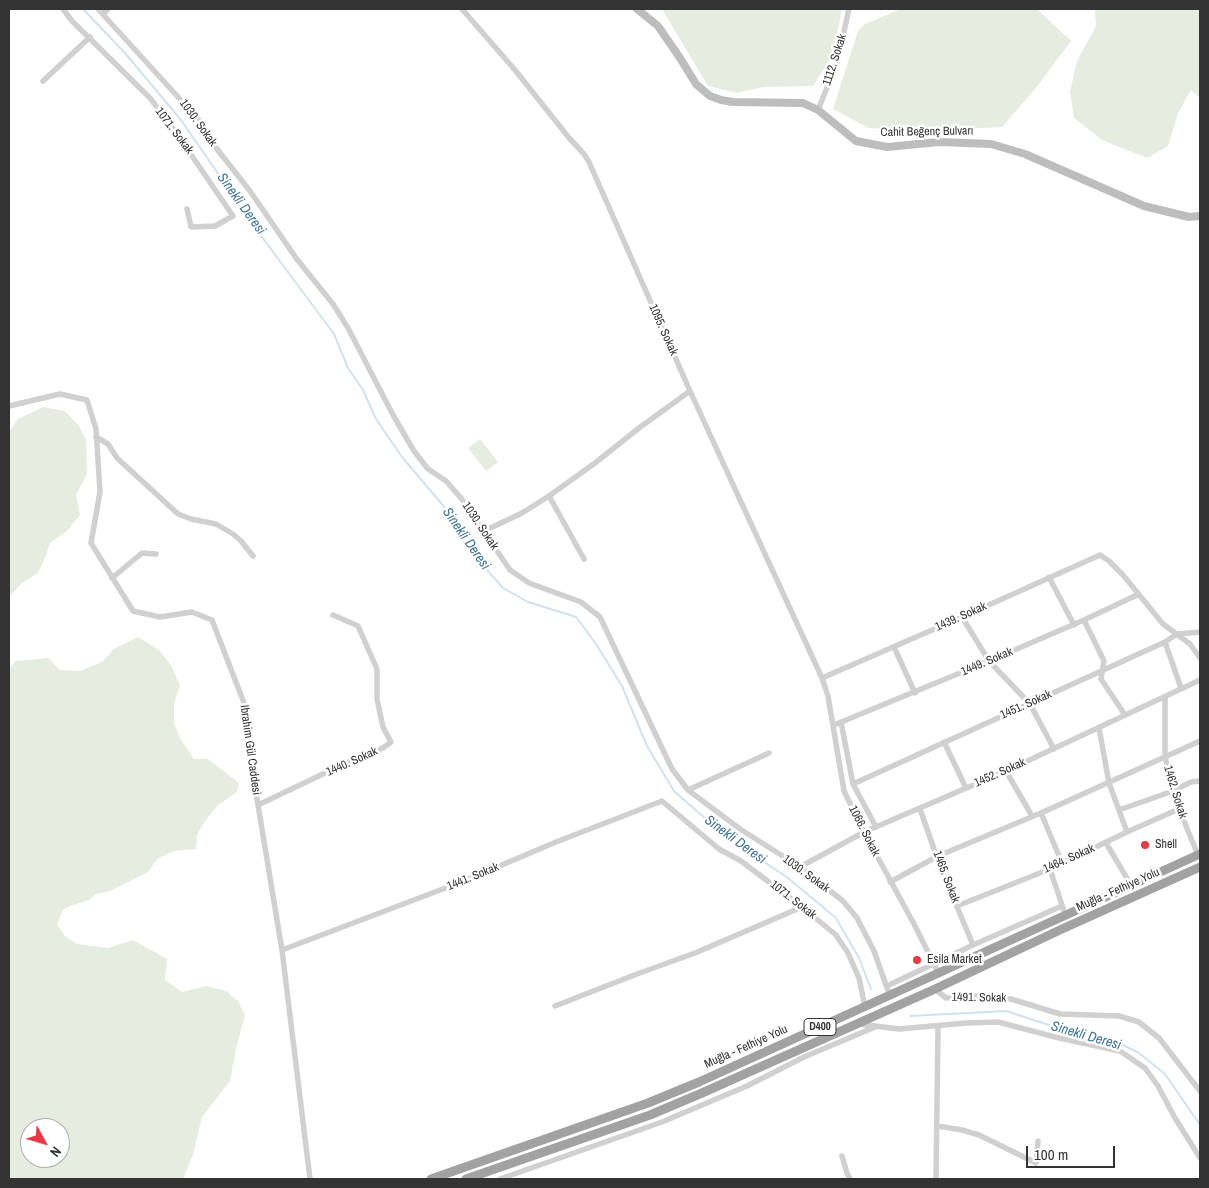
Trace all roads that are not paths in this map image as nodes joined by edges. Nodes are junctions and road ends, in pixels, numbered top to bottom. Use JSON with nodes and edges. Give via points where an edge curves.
{"nodes":[{"id":1,"x":63,"y":9,"type":"edge"},
{"id":2,"x":98,"y":9,"type":"edge"},
{"id":3,"x":108,"y":9,"type":"edge"},
{"id":4,"x":462,"y":9,"type":"edge"},
{"id":5,"x":637,"y":9,"type":"edge"},
{"id":6,"x":849,"y":9,"type":"edge"},
{"id":7,"x":102,"y":14,"type":"junction"},
{"id":8,"x":90,"y":37,"type":"junction"},
{"id":9,"x":44,"y":81,"type":"dead end"},
{"id":10,"x":818,"y":110,"type":"junction"},
{"id":11,"x":187,"y":209,"type":"dead end"},
{"id":12,"x":1200,"y":216,"type":"edge"},
{"id":13,"x":690,"y":391,"type":"junction"},
{"id":14,"x":9,"y":406,"type":"edge"},
{"id":15,"x":96,"y":437,"type":"junction"},
{"id":16,"x":549,"y":496,"type":"junction"},
{"id":17,"x":484,"y":531,"type":"junction"},
{"id":18,"x":156,"y":554,"type":"dead end"},
{"id":19,"x":253,"y":556,"type":"dead end"},
{"id":20,"x":584,"y":559,"type":"dead end"},
{"id":21,"x":1049,"y":577,"type":"junction"},
{"id":22,"x":112,"y":578,"type":"junction"},
{"id":23,"x":1137,"y":595,"type":"junction"},
{"id":24,"x":333,"y":615,"type":"dead end"},
{"id":25,"x":962,"y":617,"type":"junction"},
{"id":26,"x":1084,"y":620,"type":"junction"},
{"id":27,"x":1074,"y":624,"type":"junction"},
{"id":28,"x":1200,"y":632,"type":"edge"},
{"id":29,"x":1177,"y":634,"type":"junction"},
{"id":30,"x":1165,"y":642,"type":"junction"},
{"id":31,"x":894,"y":647,"type":"junction"},
{"id":32,"x":1200,"y":658,"type":"edge"},
{"id":33,"x":990,"y":661,"type":"junction"},
{"id":34,"x":1102,"y":670,"type":"junction"},
{"id":35,"x":822,"y":678,"type":"junction"},
{"id":36,"x":1200,"y":680,"type":"edge"},
{"id":37,"x":1181,"y":688,"type":"junction"},
{"id":38,"x":915,"y":693,"type":"junction"},
{"id":39,"x":1165,"y":697,"type":"junction"},
{"id":40,"x":1030,"y":704,"type":"junction"},
{"id":41,"x":1125,"y":715,"type":"junction"},
{"id":42,"x":841,"y":722,"type":"junction"},
{"id":43,"x":834,"y":725,"type":"junction"},
{"id":44,"x":1099,"y":728,"type":"junction"},
{"id":45,"x":1200,"y":741,"type":"edge"},
{"id":46,"x":944,"y":742,"type":"junction"},
{"id":47,"x":1054,"y":749,"type":"junction"},
{"id":48,"x":768,"y":753,"type":"dead end"},
{"id":49,"x":1165,"y":757,"type":"junction"},
{"id":50,"x":1006,"y":771,"type":"junction"},
{"id":51,"x":1200,"y":781,"type":"edge"},
{"id":52,"x":1109,"y":783,"type":"junction"},
{"id":53,"x":853,"y":784,"type":"junction"},
{"id":54,"x":966,"y":788,"type":"junction"},
{"id":55,"x":688,"y":790,"type":"junction"},
{"id":56,"x":1173,"y":791,"type":"junction"},
{"id":57,"x":662,"y":801,"type":"joint"},
{"id":58,"x":258,"y":805,"type":"junction"},
{"id":59,"x":920,"y":808,"type":"junction"},
{"id":60,"x":1179,"y":809,"type":"junction"},
{"id":61,"x":1119,"y":810,"type":"junction"},
{"id":62,"x":1041,"y":813,"type":"junction"},
{"id":63,"x":1032,"y":816,"type":"junction"},
{"id":64,"x":876,"y":827,"type":"junction"},
{"id":65,"x":864,"y":832,"type":"junction"},
{"id":66,"x":1127,"y":832,"type":"junction"},
{"id":67,"x":1200,"y":840,"type":"edge"},
{"id":68,"x":1106,"y":843,"type":"junction"},
{"id":69,"x":1193,"y":843,"type":"junction"},
{"id":70,"x":1199,"y":854,"type":"edge"},
{"id":71,"x":938,"y":856,"type":"junction"},
{"id":72,"x":1062,"y":863,"type":"junction"},
{"id":73,"x":800,"y":867,"type":"junction"},
{"id":74,"x":1200,"y":867,"type":"edge"},
{"id":75,"x":1050,"y":869,"type":"junction"},
{"id":76,"x":890,"y":882,"type":"junction"},
{"id":77,"x":1131,"y":885,"type":"junction"},
{"id":78,"x":957,"y":906,"type":"junction"},
{"id":79,"x":802,"y":907,"type":"junction"},
{"id":80,"x":1064,"y":910,"type":"junction"},
{"id":81,"x":974,"y":945,"type":"junction"},
{"id":82,"x":282,"y":950,"type":"junction"},
{"id":83,"x":934,"y":964,"type":"junction"},
{"id":84,"x":939,"y":974,"type":"junction"},
{"id":85,"x":887,"y":986,"type":"junction"},
{"id":86,"x":935,"y":989,"type":"junction"},
{"id":87,"x":890,"y":996,"type":"junction"},
{"id":88,"x":555,"y":1006,"type":"dead end"},
{"id":89,"x":865,"y":1007,"type":"junction"},
{"id":90,"x":857,"y":1024,"type":"junction"},
{"id":91,"x":938,"y":1026,"type":"junction"},
{"id":92,"x":875,"y":1027,"type":"junction"},
{"id":93,"x":742,"y":1075,"type":"junction"},
{"id":94,"x":746,"y":1086,"type":"junction"},
{"id":95,"x":1200,"y":1091,"type":"edge"},
{"id":96,"x":937,"y":1126,"type":"junction"},
{"id":97,"x":1038,"y":1141,"type":"dead end"},
{"id":98,"x":842,"y":1156,"type":"dead end"},
{"id":99,"x":1200,"y":1158,"type":"edge"},
{"id":100,"x":310,"y":1179,"type":"edge"},
{"id":101,"x":430,"y":1179,"type":"edge"},
{"id":102,"x":466,"y":1179,"type":"edge"},
{"id":103,"x":500,"y":1179,"type":"edge"},
{"id":104,"x":850,"y":1179,"type":"edge"},
{"id":105,"x":936,"y":1179,"type":"edge"}],
"edges":[{"from":1,"to":8,"type":"street","name":"1071. Sokak"},
{"from":2,"to":7,"type":"street","name":"1030. Sokak"},
{"from":3,"to":7,"type":"street"},
{"from":4,"to":13,"type":"street","name":"1095. Sokak","via":[[584,154]]},
{"from":5,"to":10,"type":"main road","name":"Cahit Beğenç Bulvarı","via":[[658,26],[696,84],[710,96],[733,102],[803,103]]},
{"from":6,"to":10,"type":"street","name":"1112. Sokak","via":[[836,63]]},
{"from":7,"to":17,"type":"street","name":"1030. Sokak","via":[[199,120],[206,135],[333,304],[414,451],[428,469],[451,486]]},
{"from":8,"to":9,"type":"street"},
{"from":8,"to":11,"type":"street","name":"1071. Sokak","via":[[150,98],[234,216],[215,226],[191,227]]},
{"from":10,"to":12,"type":"main road","name":"Cahit Beğenç Bulvarı","via":[[856,141],[887,146],[939,142],[991,144],[1025,154],[1144,206],[1188,217]]},
{"from":13,"to":16,"type":"street"},
{"from":13,"to":35,"type":"street","name":"1095. Sokak"},
{"from":14,"to":15,"type":"street","name":"Ibrahim Gül Caddesi","via":[[60,394],[87,400]]},
{"from":15,"to":19,"type":"street","via":[[108,444],[117,458],[178,514],[216,524],[237,538]]},
{"from":15,"to":22,"type":"street","name":"Ibrahim Gül Caddesi","via":[[100,492],[91,543]]},
{"from":16,"to":17,"type":"street"},
{"from":16,"to":20,"type":"street"},
{"from":17,"to":55,"type":"street","name":"1030. Sokak","via":[[510,570],[529,583],[581,602],[600,617],[672,770]]},
{"from":18,"to":22,"type":"street","via":[[142,553]]},
{"from":21,"to":23,"type":"street","name":"1439. Sokak","via":[[1100,555],[1123,576]]},
{"from":21,"to":25,"type":"street","name":"1439. Sokak"},
{"from":21,"to":27,"type":"street"},
{"from":22,"to":58,"type":"street","name":"Ibrahim Gül Caddesi","via":[[133,611],[160,617],[192,612],[212,620],[244,703]]},
{"from":23,"to":26,"type":"street","name":"1449. Sokak"},
{"from":23,"to":29,"type":"street","via":[[1163,624]]},
{"from":24,"to":58,"type":"street","name":"1440. Sokak","via":[[358,626],[377,669],[377,699],[390,742]]},
{"from":25,"to":31,"type":"street","name":"1439. Sokak"},
{"from":25,"to":33,"type":"street"},
{"from":26,"to":27,"type":"street","name":"1449. Sokak"},
{"from":26,"to":34,"type":"street","via":[[1104,662]]},
{"from":27,"to":33,"type":"street","name":"1449. Sokak"},
{"from":28,"to":29,"type":"street","name":"1451. Sokak"},
{"from":29,"to":30,"type":"street","name":"1451. Sokak"},
{"from":29,"to":32,"type":"street"},
{"from":30,"to":34,"type":"street","name":"1451. Sokak"},
{"from":30,"to":37,"type":"street"},
{"from":31,"to":35,"type":"street","name":"1439. Sokak"},
{"from":31,"to":38,"type":"street"},
{"from":33,"to":38,"type":"street","name":"1449. Sokak"},
{"from":33,"to":40,"type":"street"},
{"from":34,"to":40,"type":"street","name":"1451. Sokak"},
{"from":34,"to":41,"type":"street","via":[[1101,679]]},
{"from":35,"to":43,"type":"street","name":"1066. Sokak"},
{"from":36,"to":37,"type":"street","name":"1452. Sokak"},
{"from":37,"to":39,"type":"street","name":"1452. Sokak"},
{"from":38,"to":42,"type":"street","name":"1449. Sokak"},
{"from":39,"to":41,"type":"street","name":"1452. Sokak"},
{"from":39,"to":49,"type":"street","name":"1462. Sokak"},
{"from":40,"to":46,"type":"street","name":"1451. Sokak"},
{"from":40,"to":47,"type":"street"},
{"from":41,"to":44,"type":"street","name":"1452. Sokak"},
{"from":42,"to":43,"type":"street","name":"1449. Sokak"},
{"from":42,"to":53,"type":"street"},
{"from":43,"to":65,"type":"street","name":"1066. Sokak","via":[[844,791]]},
{"from":44,"to":47,"type":"street","name":"1452. Sokak"},
{"from":44,"to":52,"type":"street"},
{"from":45,"to":49,"type":"street"},
{"from":46,"to":53,"type":"street","name":"1451. Sokak"},
{"from":46,"to":54,"type":"street"},
{"from":47,"to":50,"type":"street","name":"1452. Sokak"},
{"from":48,"to":55,"type":"street"},
{"from":49,"to":52,"type":"street"},
{"from":49,"to":56,"type":"street","name":"1462. Sokak"},
{"from":50,"to":54,"type":"street","name":"1452. Sokak"},
{"from":50,"to":63,"type":"street"},
{"from":51,"to":56,"type":"street"},
{"from":52,"to":61,"type":"street"},
{"from":52,"to":62,"type":"street"},
{"from":53,"to":64,"type":"street"},
{"from":54,"to":59,"type":"street","name":"1452. Sokak"},
{"from":55,"to":73,"type":"street","name":"1030. Sokak","via":[[740,829]]},
{"from":56,"to":60,"type":"street","name":"1462. Sokak"},
{"from":56,"to":61,"type":"street"},
{"from":57,"to":79,"type":"street","name":"1071. Sokak","via":[[719,848]]},
{"from":57,"to":82,"type":"street","name":"1441. Sokak"},
{"from":58,"to":82,"type":"street","name":"Ibrahim Gül Caddesi"},
{"from":59,"to":64,"type":"street","name":"1452. Sokak"},
{"from":59,"to":71,"type":"street","name":"1465. Sokak"},
{"from":60,"to":66,"type":"street","name":"1464. Sokak"},
{"from":60,"to":69,"type":"street","name":"1462. Sokak"},
{"from":61,"to":66,"type":"street"},
{"from":62,"to":63,"type":"street"},
{"from":62,"to":72,"type":"street"},
{"from":63,"to":71,"type":"street"},
{"from":64,"to":65,"type":"street","name":"1452. Sokak"},
{"from":65,"to":73,"type":"street","name":"1452. Sokak"},
{"from":65,"to":76,"type":"street","name":"1066. Sokak"},
{"from":66,"to":68,"type":"street","name":"1464. Sokak"},
{"from":67,"to":69,"type":"street"},
{"from":68,"to":72,"type":"street","name":"1464. Sokak"},
{"from":68,"to":77,"type":"street"},
{"from":69,"to":70,"type":"street","name":"1462. Sokak"},
{"from":70,"to":77,"type":"highway","name":"Muğla - Fethiye Yolu","number":"D400"},
{"from":71,"to":76,"type":"street"},
{"from":71,"to":78,"type":"street","name":"1465. Sokak"},
{"from":72,"to":75,"type":"street","name":"1464. Sokak"},
{"from":73,"to":85,"type":"street","name":"1030. Sokak","via":[[843,901],[857,918]]},
{"from":74,"to":86,"type":"highway","name":"Muğla - Fethiye Yolu","number":"D400"},
{"from":75,"to":78,"type":"street","name":"1464. Sokak"},
{"from":75,"to":80,"type":"street"},
{"from":76,"to":83,"type":"street","name":"1066. Sokak"},
{"from":77,"to":80,"type":"highway","name":"Muğla - Fethiye Yolu","number":"D400"},
{"from":78,"to":81,"type":"street","name":"1465. Sokak"},
{"from":79,"to":88,"type":"street","via":[[695,953]]},
{"from":79,"to":89,"type":"street","name":"1071. Sokak","via":[[836,935],[848,953],[859,978]]},
{"from":80,"to":81,"type":"street"},
{"from":80,"to":84,"type":"highway","name":"Muğla - Fethiye Yolu","number":"D400"},
{"from":81,"to":83,"type":"street"},
{"from":82,"to":100,"type":"street","name":"Ibrahim Gül Caddesi"},
{"from":83,"to":84,"type":"street","name":"1066. Sokak"},
{"from":83,"to":85,"type":"street"},
{"from":84,"to":87,"type":"highway","name":"Muğla - Fethiye Yolu","number":"D400"},
{"from":85,"to":87,"type":"street","name":"1030. Sokak"},
{"from":86,"to":90,"type":"highway","name":"Muğla - Fethiye Yolu","number":"D400"},
{"from":86,"to":95,"type":"street","name":"1491. Sokak","via":[[946,998],[1011,999],[1060,1014],[1119,1016],[1139,1022],[1159,1038]]},
{"from":87,"to":89,"type":"highway","name":"Muğla - Fethiye Yolu","number":"D400"},
{"from":89,"to":101,"type":"highway","name":"Muğla - Fethiye Yolu","number":"D400","via":[[648,1103]]},
{"from":90,"to":92,"type":"street"},
{"from":90,"to":93,"type":"highway","name":"Muğla - Fethiye Yolu","number":"D400"},
{"from":91,"to":92,"type":"street"},
{"from":91,"to":96,"type":"street"},
{"from":91,"to":99,"type":"street","via":[[998,1022],[1120,1051],[1145,1068]]},
{"from":92,"to":94,"type":"street"},
{"from":93,"to":94,"type":"street"},
{"from":93,"to":102,"type":"highway","name":"Muğla - Fethiye Yolu","number":"D400","via":[[650,1115]]},
{"from":94,"to":103,"type":"street","via":[[662,1122]]},
{"from":96,"to":97,"type":"street","via":[[979,1135],[1036,1163]]},
{"from":96,"to":105,"type":"street"},
{"from":98,"to":104,"type":"street"}]}
